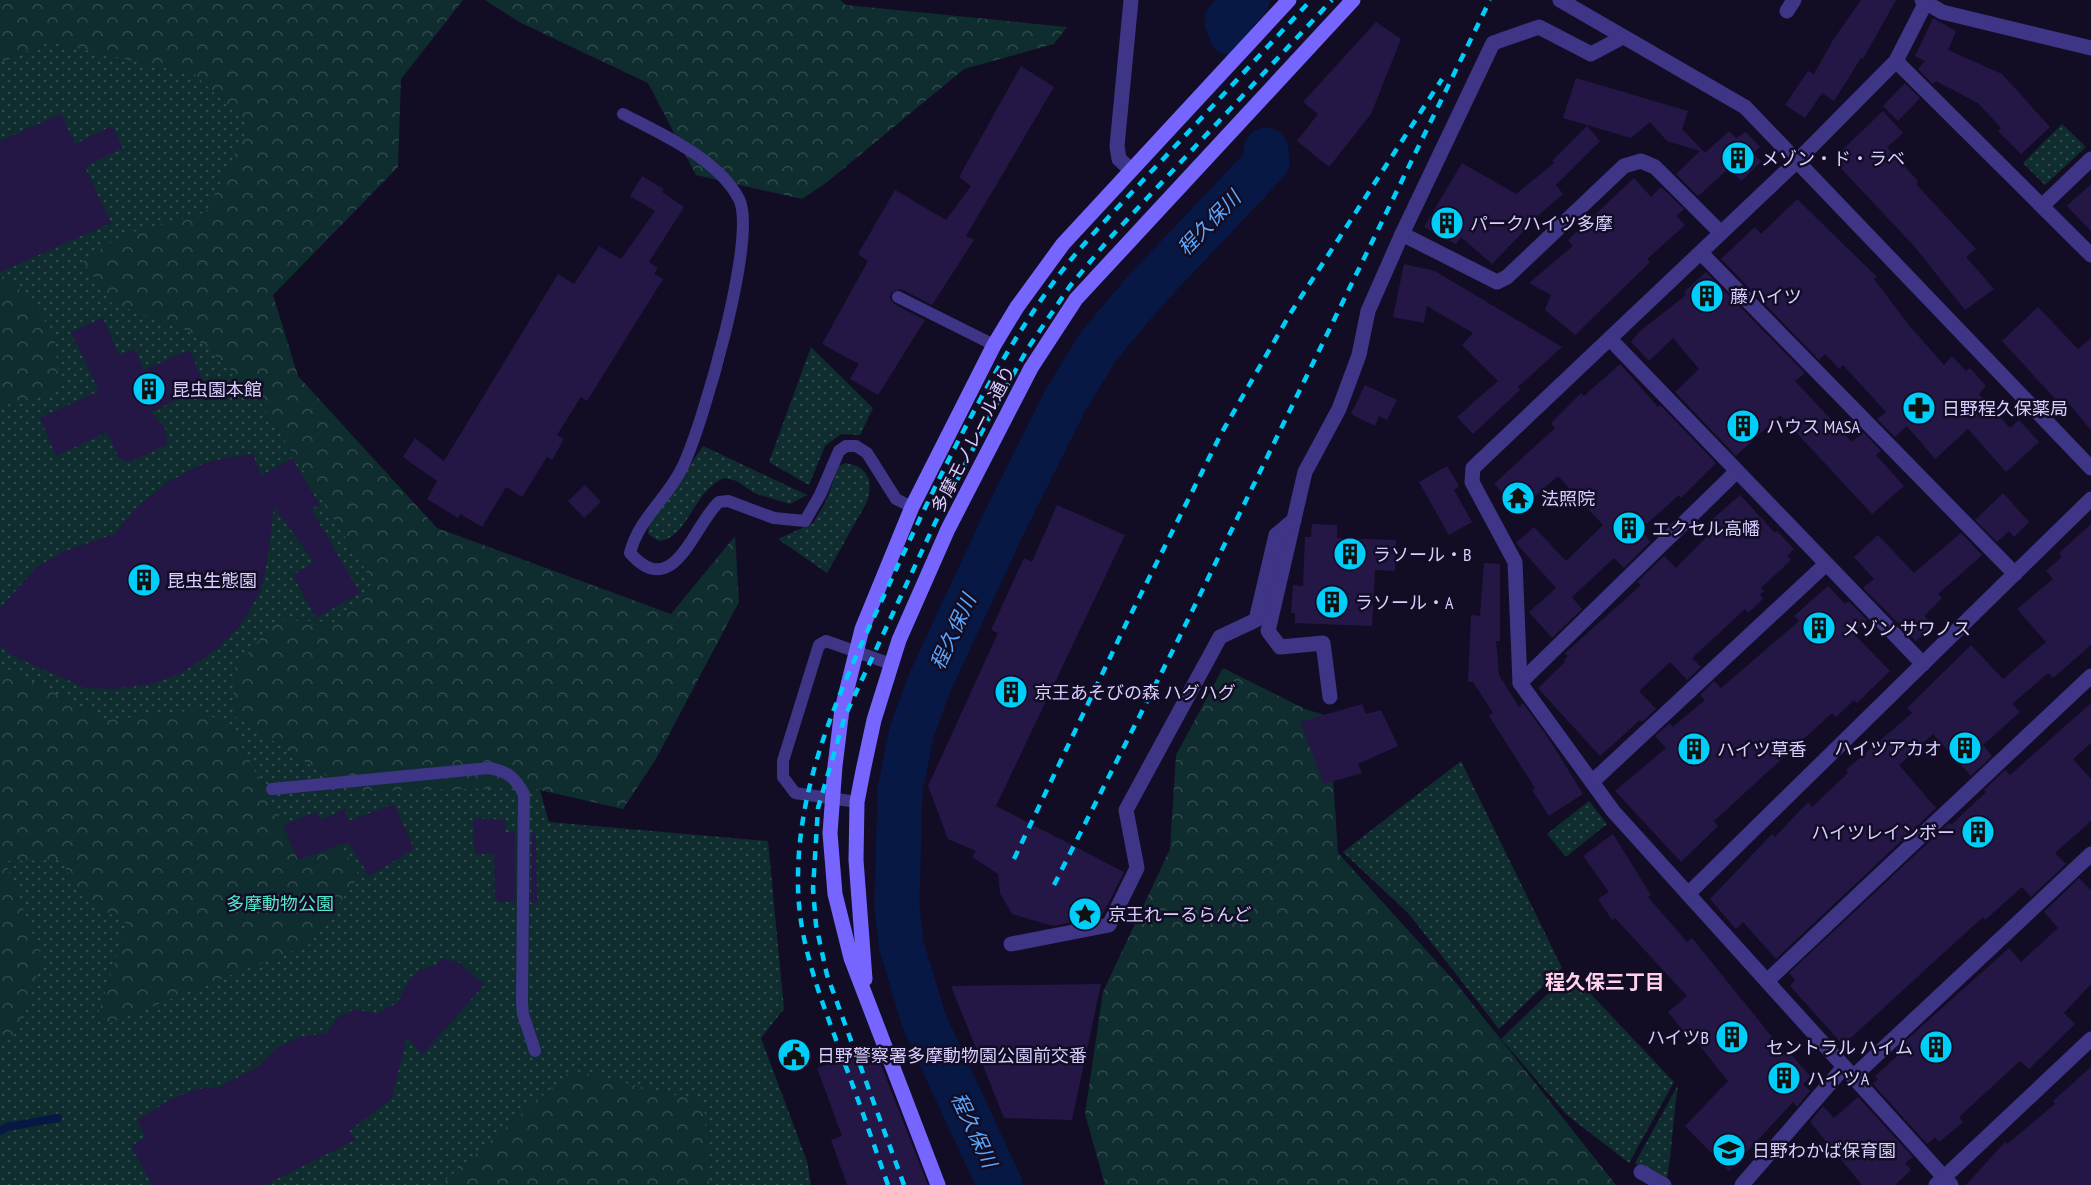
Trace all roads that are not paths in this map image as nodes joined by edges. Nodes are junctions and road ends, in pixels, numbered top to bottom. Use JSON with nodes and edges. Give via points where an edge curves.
{"nodes":[{"id":1,"x":1131,"y":0,"type":"edge"},
{"id":2,"x":1289,"y":0,"type":"edge"},
{"id":3,"x":1353,"y":0,"type":"edge"},
{"id":4,"x":1560,"y":0,"type":"edge"},
{"id":5,"x":1925,"y":1,"type":"edge"},
{"id":6,"x":1623,"y":37,"type":"junction"},
{"id":7,"x":2091,"y":48,"type":"edge"},
{"id":8,"x":1896,"y":61,"type":"junction"},
{"id":9,"x":624,"y":114,"type":"dead end"},
{"id":10,"x":2091,"y":159,"type":"edge"},
{"id":11,"x":1797,"y":161,"type":"junction"},
{"id":12,"x":1131,"y":170,"type":"junction"},
{"id":13,"x":2042,"y":206,"type":"junction"},
{"id":14,"x":1721,"y":233,"type":"junction"},
{"id":15,"x":1402,"y":234,"type":"junction"},
{"id":16,"x":1701,"y":253,"type":"junction"},
{"id":17,"x":2091,"y":255,"type":"edge"},
{"id":18,"x":898,"y":297,"type":"dead end"},
{"id":19,"x":1610,"y":339,"type":"junction"},
{"id":20,"x":994,"y":345,"type":"junction"},
{"id":21,"x":2091,"y":468,"type":"edge"},
{"id":22,"x":1737,"y":471,"type":"junction"},
{"id":23,"x":2091,"y":499,"type":"edge"},
{"id":24,"x":912,"y":507,"type":"junction"},
{"id":25,"x":1294,"y":520,"type":"junction"},
{"id":26,"x":1826,"y":564,"type":"junction"},
{"id":27,"x":2015,"y":574,"type":"junction"},
{"id":28,"x":857,"y":652,"type":"junction"},
{"id":29,"x":891,"y":664,"type":"junction"},
{"id":30,"x":1923,"y":664,"type":"junction"},
{"id":31,"x":2091,"y":676,"type":"edge"},
{"id":32,"x":1520,"y":683,"type":"junction"},
{"id":33,"x":1330,"y":697,"type":"dead end"},
{"id":34,"x":1592,"y":782,"type":"junction"},
{"id":35,"x":272,"y":789,"type":"dead end"},
{"id":36,"x":832,"y":799,"type":"junction"},
{"id":37,"x":857,"y":802,"type":"junction"},
{"id":38,"x":2091,"y":854,"type":"edge"},
{"id":39,"x":1688,"y":894,"type":"junction"},
{"id":40,"x":1011,"y":944,"type":"dead end"},
{"id":41,"x":1767,"y":981,"type":"junction"},
{"id":42,"x":868,"y":1002,"type":"junction"},
{"id":43,"x":2091,"y":1039,"type":"edge"},
{"id":44,"x":535,"y":1051,"type":"dead end"},
{"id":45,"x":1849,"y":1072,"type":"junction"},
{"id":46,"x":1641,"y":1172,"type":"dead end"},
{"id":47,"x":1944,"y":1183,"type":"edge"},
{"id":48,"x":938,"y":1185,"type":"edge"},
{"id":49,"x":1664,"y":1185,"type":"edge"},
{"id":50,"x":1742,"y":1185,"type":"edge"}],
"edges":[{"from":1,"to":12,"type":"street","via":[[1117,146],[1119,159]]},
{"from":2,"to":12,"type":"main road","name":"多摩モノレール通り"},
{"from":3,"to":29,"type":"main road","name":"多摩モノレール通り","via":[[1104,266],[1066,314],[1002,422],[948,528]]},
{"from":4,"to":6,"type":"street"},
{"from":5,"to":7,"type":"street","via":[[1942,12]]},
{"from":5,"to":8,"type":"street"},
{"from":6,"to":11,"type":"street","via":[[1745,107]]},
{"from":6,"to":15,"type":"street","via":[[1591,54],[1539,27],[1493,43]]},
{"from":8,"to":11,"type":"street"},
{"from":8,"to":13,"type":"street"},
{"from":9,"to":24,"type":"lane","via":[[680,143],[722,176],[740,201],[745,231],[708,404],[682,469],[640,525],[630,553],[640,564],[656,570],[670,566],[682,556],[719,501],[774,518],[805,521],[839,451],[846,446],[856,446],[867,453],[896,499]]},
{"from":10,"to":13,"type":"street"},
{"from":11,"to":14,"type":"street"},
{"from":11,"to":21,"type":"street"},
{"from":12,"to":20,"type":"main road","name":"多摩モノレール通り","via":[[1041,272]]},
{"from":13,"to":17,"type":"street"},
{"from":14,"to":15,"type":"street","via":[[1655,167],[1641,161],[1624,166],[1507,277],[1497,282]]},
{"from":14,"to":16,"type":"street"},
{"from":15,"to":25,"type":"street","via":[[1368,311],[1359,355],[1339,409],[1305,472]]},
{"from":16,"to":19,"type":"street"},
{"from":16,"to":27,"type":"street"},
{"from":18,"to":20,"type":"lane"},
{"from":19,"to":22,"type":"street"},
{"from":19,"to":32,"type":"street","via":[[1473,468],[1472,482],[1515,562]]},
{"from":20,"to":24,"type":"main road","name":"多摩モノレール通り"},
{"from":22,"to":26,"type":"street"},
{"from":22,"to":32,"type":"street"},
{"from":23,"to":27,"type":"street"},
{"from":24,"to":28,"type":"main road","name":"多摩モノレール通り","via":[[870,603]]},
{"from":25,"to":33,"type":"street","via":[[1268,631],[1280,647],[1323,643]]},
{"from":25,"to":40,"type":"street","via":[[1276,535],[1256,620],[1220,637],[1126,810],[1137,868],[1109,925]]},
{"from":26,"to":30,"type":"street"},
{"from":26,"to":34,"type":"street"},
{"from":27,"to":30,"type":"street"},
{"from":28,"to":29,"type":"lane"},
{"from":28,"to":36,"type":"main road","name":"多摩モノレール通り","via":[[842,709]]},
{"from":28,"to":36,"type":"lane","via":[[826,641],[816,649],[783,761],[783,777],[795,793]]},
{"from":29,"to":37,"type":"main road","name":"多摩モノレール通り","via":[[874,720]]},
{"from":30,"to":39,"type":"street"},
{"from":31,"to":41,"type":"street"},
{"from":32,"to":34,"type":"street"},
{"from":34,"to":39,"type":"street"},
{"from":35,"to":44,"type":"lane","via":[[489,768],[504,770],[516,779],[524,794],[522,1002]]},
{"from":36,"to":37,"type":"lane"},
{"from":36,"to":42,"type":"main road","name":"多摩モノレール通り","via":[[831,864],[835,894],[844,936]]},
{"from":37,"to":42,"type":"main road","name":"多摩モノレール通り","via":[[857,894]]},
{"from":38,"to":45,"type":"street"},
{"from":39,"to":41,"type":"street"},
{"from":41,"to":45,"type":"street"},
{"from":42,"to":48,"type":"main road","name":"多摩モノレール通り"},
{"from":43,"to":47,"type":"street"},
{"from":45,"to":47,"type":"street"},
{"from":45,"to":50,"type":"street"},
{"from":46,"to":49,"type":"street"}]}
